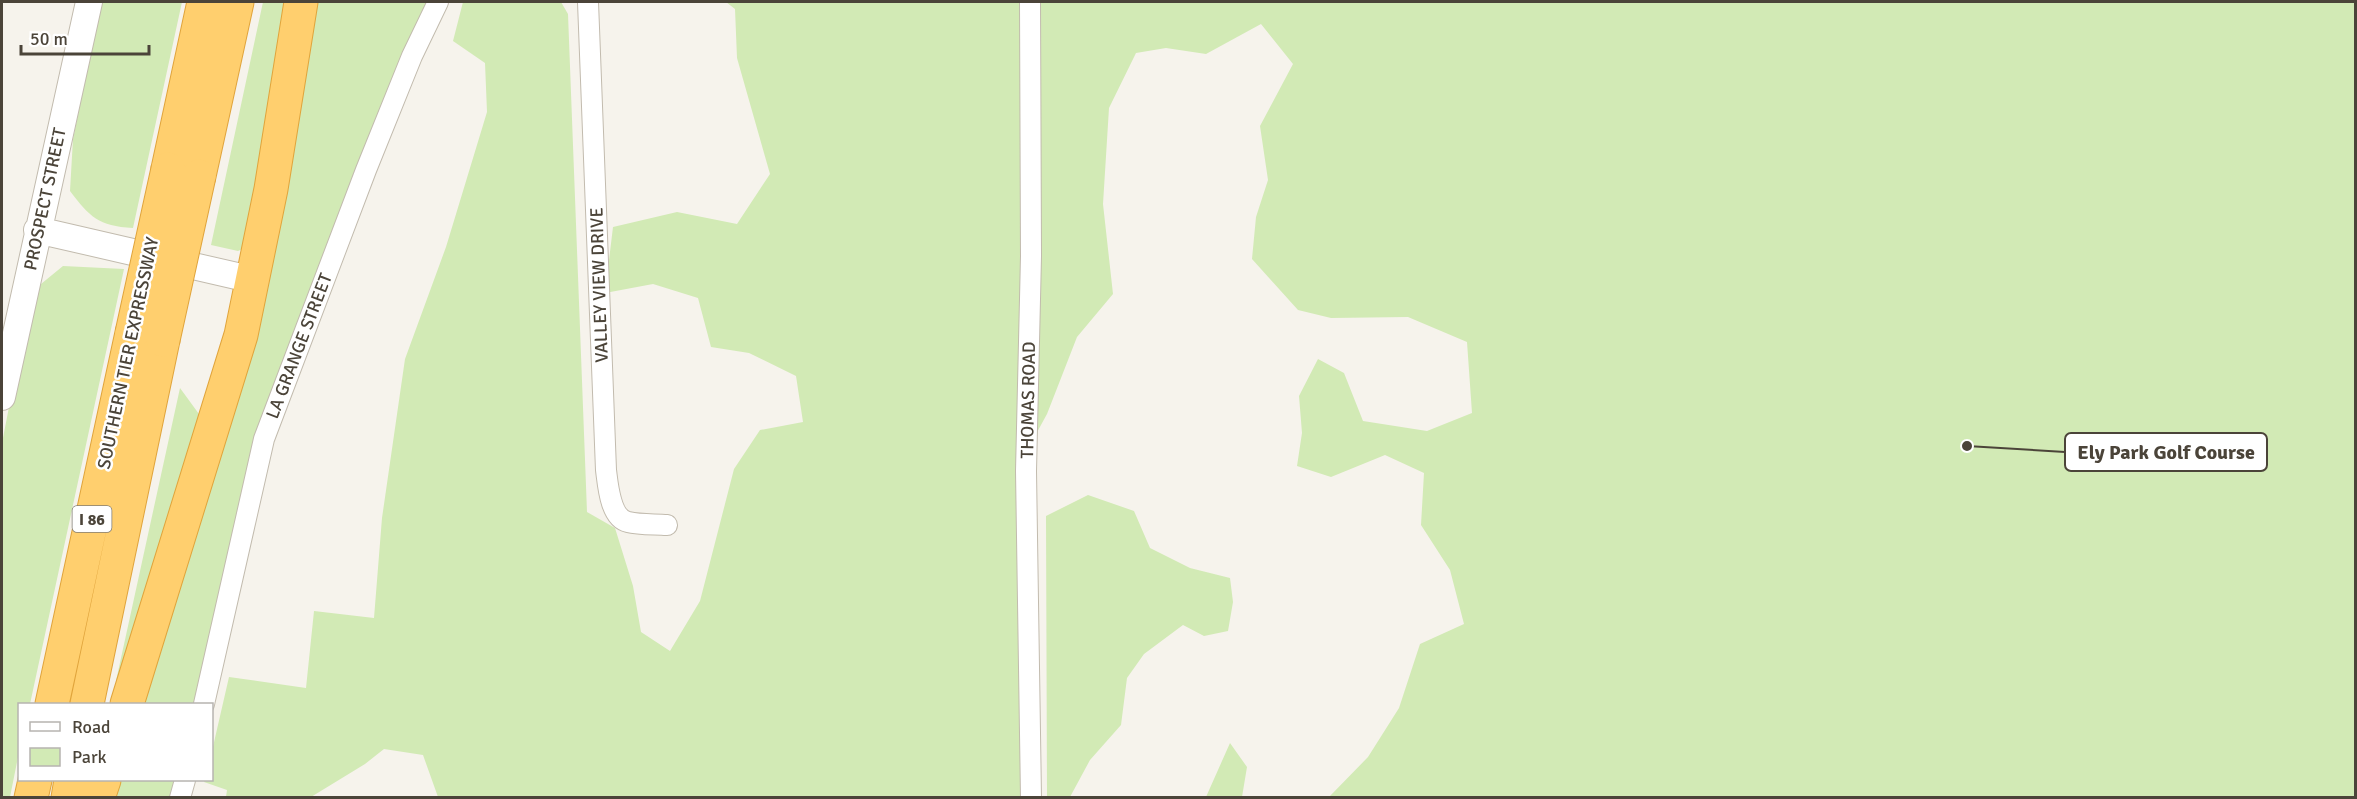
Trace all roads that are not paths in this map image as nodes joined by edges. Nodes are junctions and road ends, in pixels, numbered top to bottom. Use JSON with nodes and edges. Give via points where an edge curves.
{"nodes":[{"id":1,"x":89,"y":2,"type":"edge"},
{"id":2,"x":204,"y":2,"type":"edge"},
{"id":3,"x":237,"y":2,"type":"edge"},
{"id":4,"x":301,"y":2,"type":"edge"},
{"id":5,"x":438,"y":2,"type":"edge"},
{"id":6,"x":588,"y":2,"type":"edge"},
{"id":7,"x":1030,"y":2,"type":"edge"},
{"id":8,"x":184,"y":173,"type":"junction"},
{"id":9,"x":37,"y":230,"type":"junction"},
{"id":10,"x":254,"y":280,"type":"junction"},
{"id":11,"x":148,"y":336,"type":"junction"},
{"id":12,"x":2,"y":397,"type":"edge"},
{"id":13,"x":667,"y":525,"type":"dead end"},
{"id":14,"x":53,"y":703,"type":"edge"},
{"id":15,"x":87,"y":703,"type":"edge"},
{"id":16,"x":128,"y":703,"type":"edge"},
{"id":17,"x":204,"y":703,"type":"edge"},
{"id":18,"x":35,"y":781,"type":"edge"},
{"id":19,"x":71,"y":781,"type":"edge"},
{"id":20,"x":104,"y":781,"type":"edge"},
{"id":21,"x":185,"y":781,"type":"edge"},
{"id":22,"x":31,"y":798,"type":"edge"},
{"id":23,"x":68,"y":798,"type":"edge"},
{"id":24,"x":98,"y":798,"type":"edge"},
{"id":25,"x":180,"y":798,"type":"edge"},
{"id":26,"x":1031,"y":798,"type":"edge"}],
"edges":[{"from":1,"to":9,"type":"street","name":"PROSPECT STREET"},
{"from":2,"to":8,"type":"highway","name":"SOUTHERN TIER EXPRESSWAY","number":"I 86"},
{"from":3,"to":8,"type":"highway","name":"SOUTHERN TIER EXPRESSWAY","number":"I 86"},
{"from":4,"to":10,"type":"highway"},
{"from":5,"to":17,"type":"street","name":"LA GRANGE STREET","via":[[366,170],[264,439]]},
{"from":6,"to":13,"type":"street","name":"VALLEY VIEW DRIVE","via":[[606,470],[611,502],[622,519]]},
{"from":7,"to":26,"type":"street","name":"THOMAS ROAD","via":[[1031,256],[1026,471]]},
{"from":8,"to":11,"type":"highway","name":"SOUTHERN TIER EXPRESSWAY","number":"I 86","bridge":true},
{"from":9,"to":10,"type":"street"},
{"from":9,"to":12,"type":"street","name":"PROSPECT STREET"},
{"from":10,"to":16,"type":"highway","via":[[237,351]]},
{"from":11,"to":14,"type":"highway","name":"SOUTHERN TIER EXPRESSWAY","number":"I 86"},
{"from":11,"to":15,"type":"highway","name":"SOUTHERN TIER EXPRESSWAY","number":"I 86"},
{"from":18,"to":22,"type":"highway"},
{"from":19,"to":23,"type":"highway"},
{"from":20,"to":24,"type":"highway"},
{"from":21,"to":25,"type":"street"}]}
